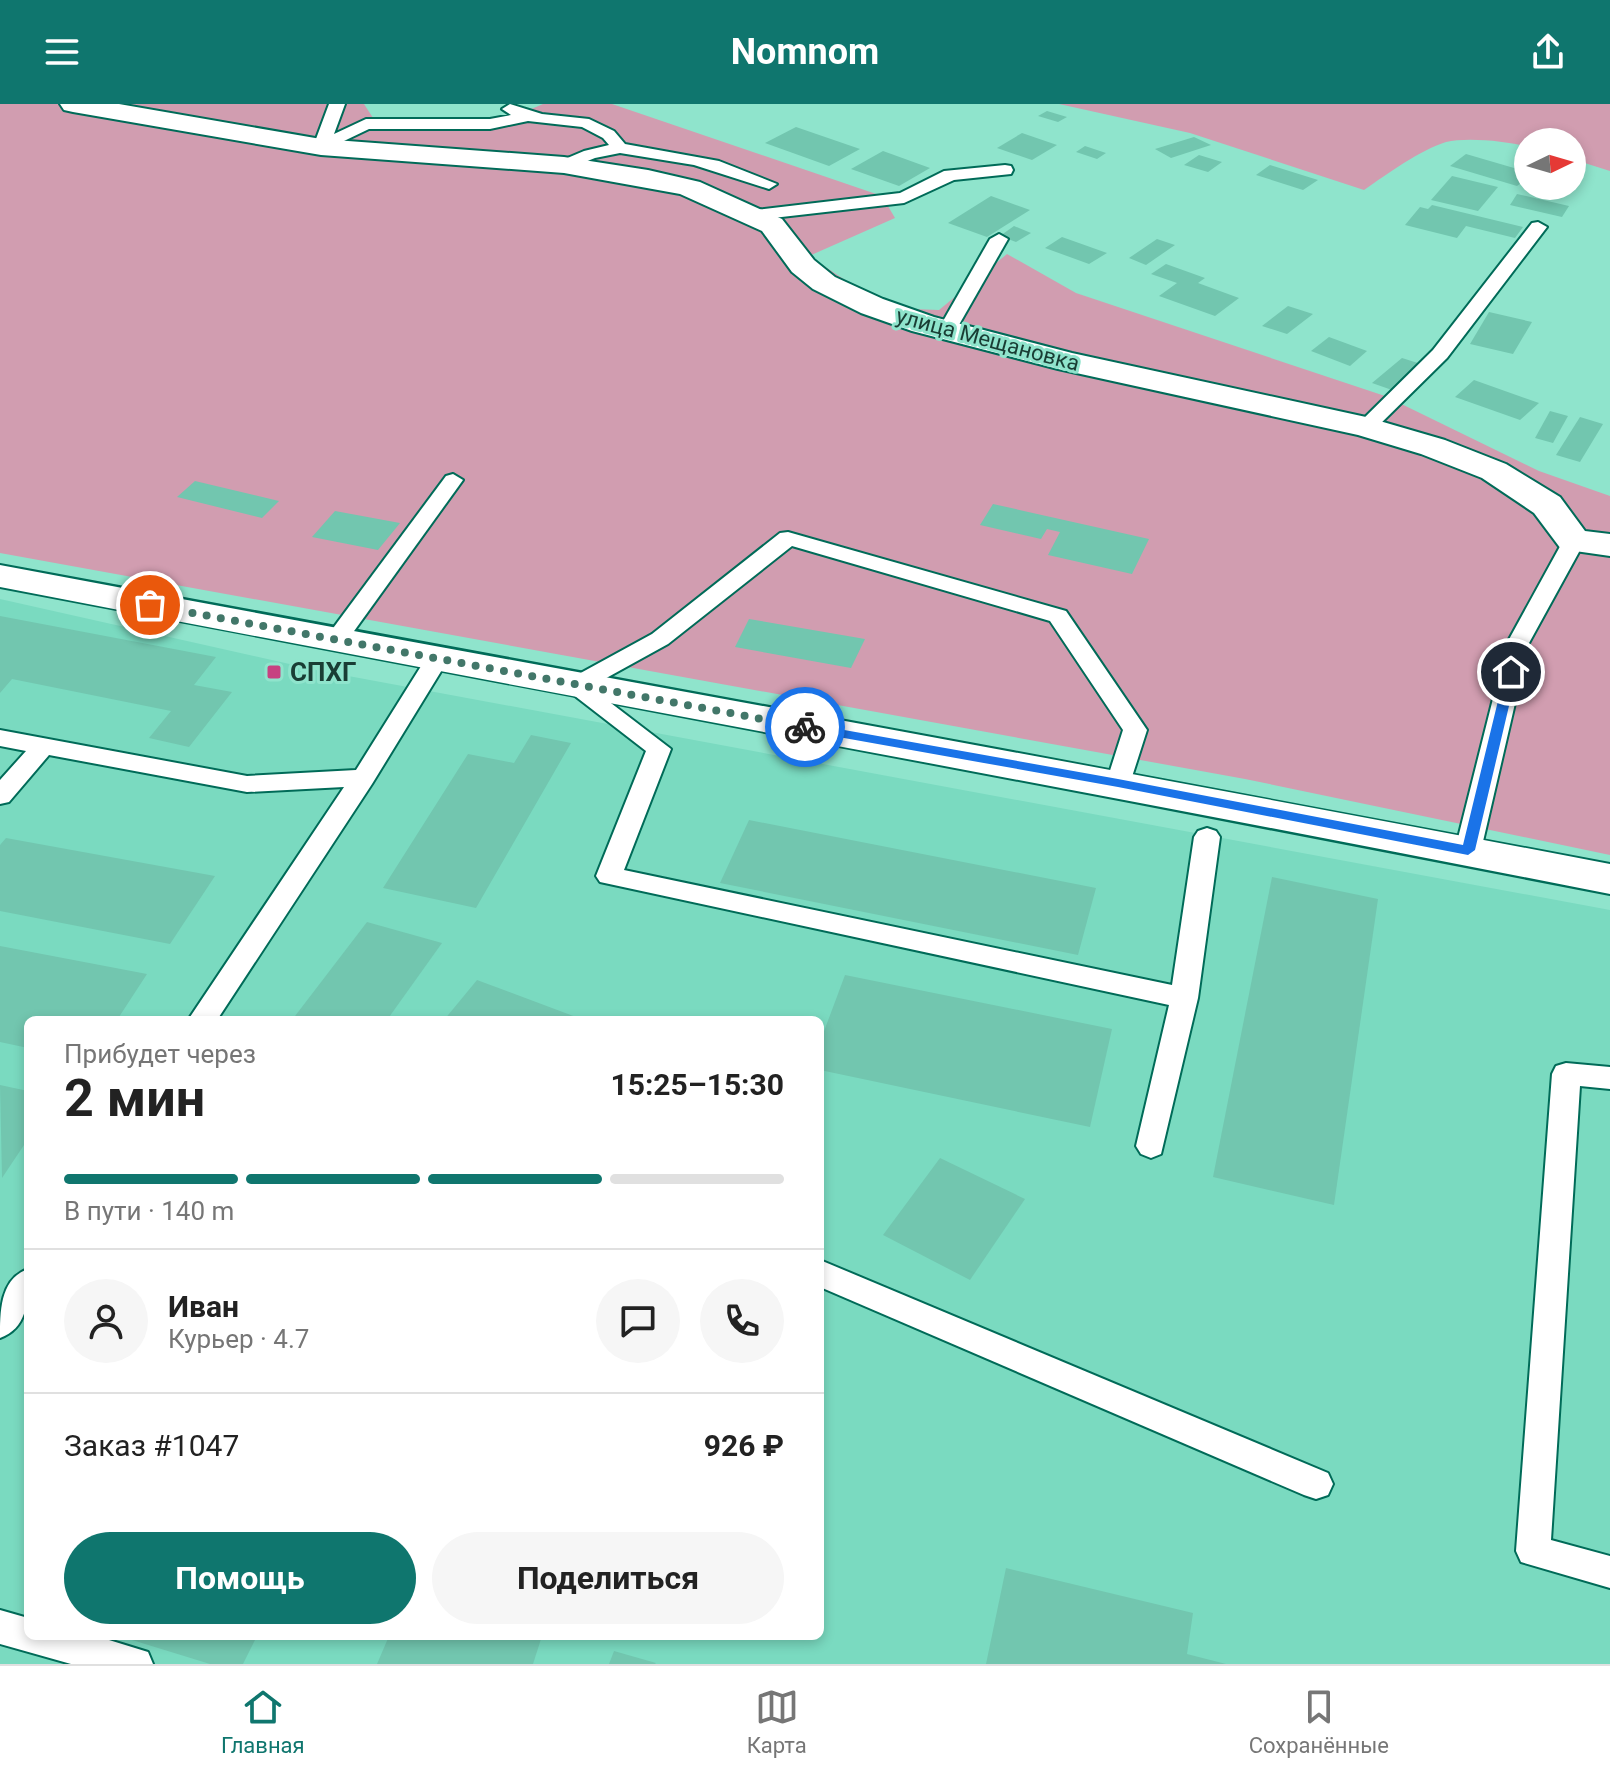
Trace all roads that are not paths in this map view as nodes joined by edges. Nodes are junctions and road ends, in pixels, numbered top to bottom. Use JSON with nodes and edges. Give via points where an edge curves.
{"nodes":[{"id":1,"x":73,"y":104,"type":"edge"},
{"id":2,"x":337,"y":104,"type":"edge"},
{"id":3,"x":500,"y":104,"type":"edge"},
{"id":4,"x":525,"y":117,"type":"junction"},
{"id":5,"x":321,"y":147,"type":"junction"},
{"id":6,"x":620,"y":148,"type":"junction"},
{"id":7,"x":564,"y":165,"type":"junction"},
{"id":8,"x":1005,"y":170,"type":"dead end"},
{"id":9,"x":769,"y":184,"type":"dead end"},
{"id":10,"x":755,"y":215,"type":"junction"},
{"id":11,"x":1538,"y":227,"type":"dead end"},
{"id":12,"x":999,"y":239,"type":"dead end"},
{"id":13,"x":947,"y":330,"type":"junction"},
{"id":14,"x":1366,"y":427,"type":"junction"},
{"id":15,"x":453,"y":480,"type":"dead end"},
{"id":16,"x":1574,"y":541,"type":"junction"},
{"id":17,"x":1610,"y":545,"type":"edge"},
{"id":18,"x":0,"y":576,"type":"edge"},
{"id":19,"x":336,"y":640,"type":"junction"},
{"id":20,"x":436,"y":660,"type":"junction"},
{"id":21,"x":574,"y":686,"type":"junction"},
{"id":22,"x":0,"y":738,"type":"edge"},
{"id":23,"x":42,"y":747,"type":"junction"},
{"id":24,"x":363,"y":778,"type":"junction"},
{"id":25,"x":1118,"y":783,"type":"junction"},
{"id":26,"x":0,"y":796,"type":"edge"},
{"id":27,"x":1207,"y":837,"type":"dead end"},
{"id":28,"x":1468,"y":850,"type":"junction"},
{"id":29,"x":1610,"y":879,"type":"edge"},
{"id":30,"x":1184,"y":998,"type":"junction"},
{"id":31,"x":205,"y":1016,"type":"edge"},
{"id":32,"x":1610,"y":1078,"type":"edge"},
{"id":33,"x":1151,"y":1146,"type":"dead end"},
{"id":34,"x":824,"y":1275,"type":"edge"},
{"id":35,"x":24,"y":1288,"type":"edge"},
{"id":36,"x":0,"y":1324,"type":"edge"},
{"id":37,"x":1316,"y":1484,"type":"dead end"},
{"id":38,"x":1610,"y":1572,"type":"edge"},
{"id":39,"x":0,"y":1627,"type":"edge"},
{"id":40,"x":24,"y":1634,"type":"edge"},
{"id":41,"x":45,"y":1640,"type":"edge"},
{"id":42,"x":135,"y":1664,"type":"edge"}],
"edges":[{"from":1,"to":5,"type":"street","name":"улица Мещановка"},
{"from":2,"to":5,"type":"lane"},
{"from":3,"to":4,"type":"lane"},
{"from":4,"to":5,"type":"lane","via":[[490,124],[366,124]]},
{"from":4,"to":6,"type":"lane","via":[[588,118],[610,130]]},
{"from":5,"to":7,"type":"street","name":"улица Мещановка"},
{"from":6,"to":7,"type":"lane"},
{"from":6,"to":9,"type":"lane","via":[[680,154]]},
{"from":7,"to":10,"type":"street","name":"улица Мещановка","via":[[690,188]]},
{"from":8,"to":10,"type":"lane","via":[[950,175],[904,198]]},
{"from":10,"to":13,"type":"street","name":"улица Мещановка","via":[[782,235],[803,266],[824,283],[872,306]]},
{"from":11,"to":14,"type":"lane","via":[[1440,354]]},
{"from":12,"to":13,"type":"lane"},
{"from":13,"to":14,"type":"street","name":"улица Мещановка"},
{"from":14,"to":16,"type":"street","name":"улица Мещановка","via":[[1494,471],[1547,505]]},
{"from":15,"to":19,"type":"lane"},
{"from":16,"to":17,"type":"street"},
{"from":16,"to":28,"type":"lane","via":[[1518,643]]},
{"from":18,"to":19,"type":"street"},
{"from":19,"to":20,"type":"street"},
{"from":20,"to":21,"type":"street"},
{"from":20,"to":24,"type":"lane"},
{"from":21,"to":25,"type":"street"},
{"from":21,"to":25,"type":"lane","via":[[660,639],[788,538],[1058,616],[1135,730]]},
{"from":21,"to":30,"type":"lane","via":[[659,749],[609,876]]},
{"from":22,"to":23,"type":"lane"},
{"from":23,"to":24,"type":"lane","via":[[247,784]]},
{"from":23,"to":26,"type":"lane"},
{"from":24,"to":31,"type":"lane"},
{"from":25,"to":28,"type":"street"},
{"from":27,"to":30,"type":"lane"},
{"from":28,"to":29,"type":"street"},
{"from":30,"to":33,"type":"lane"},
{"from":32,"to":38,"type":"lane","via":[[1566,1074],[1533,1551]]},
{"from":34,"to":37,"type":"lane"},
{"from":35,"to":36,"type":"lane"},
{"from":39,"to":40,"type":"lane"},
{"from":41,"to":42,"type":"lane"}]}
